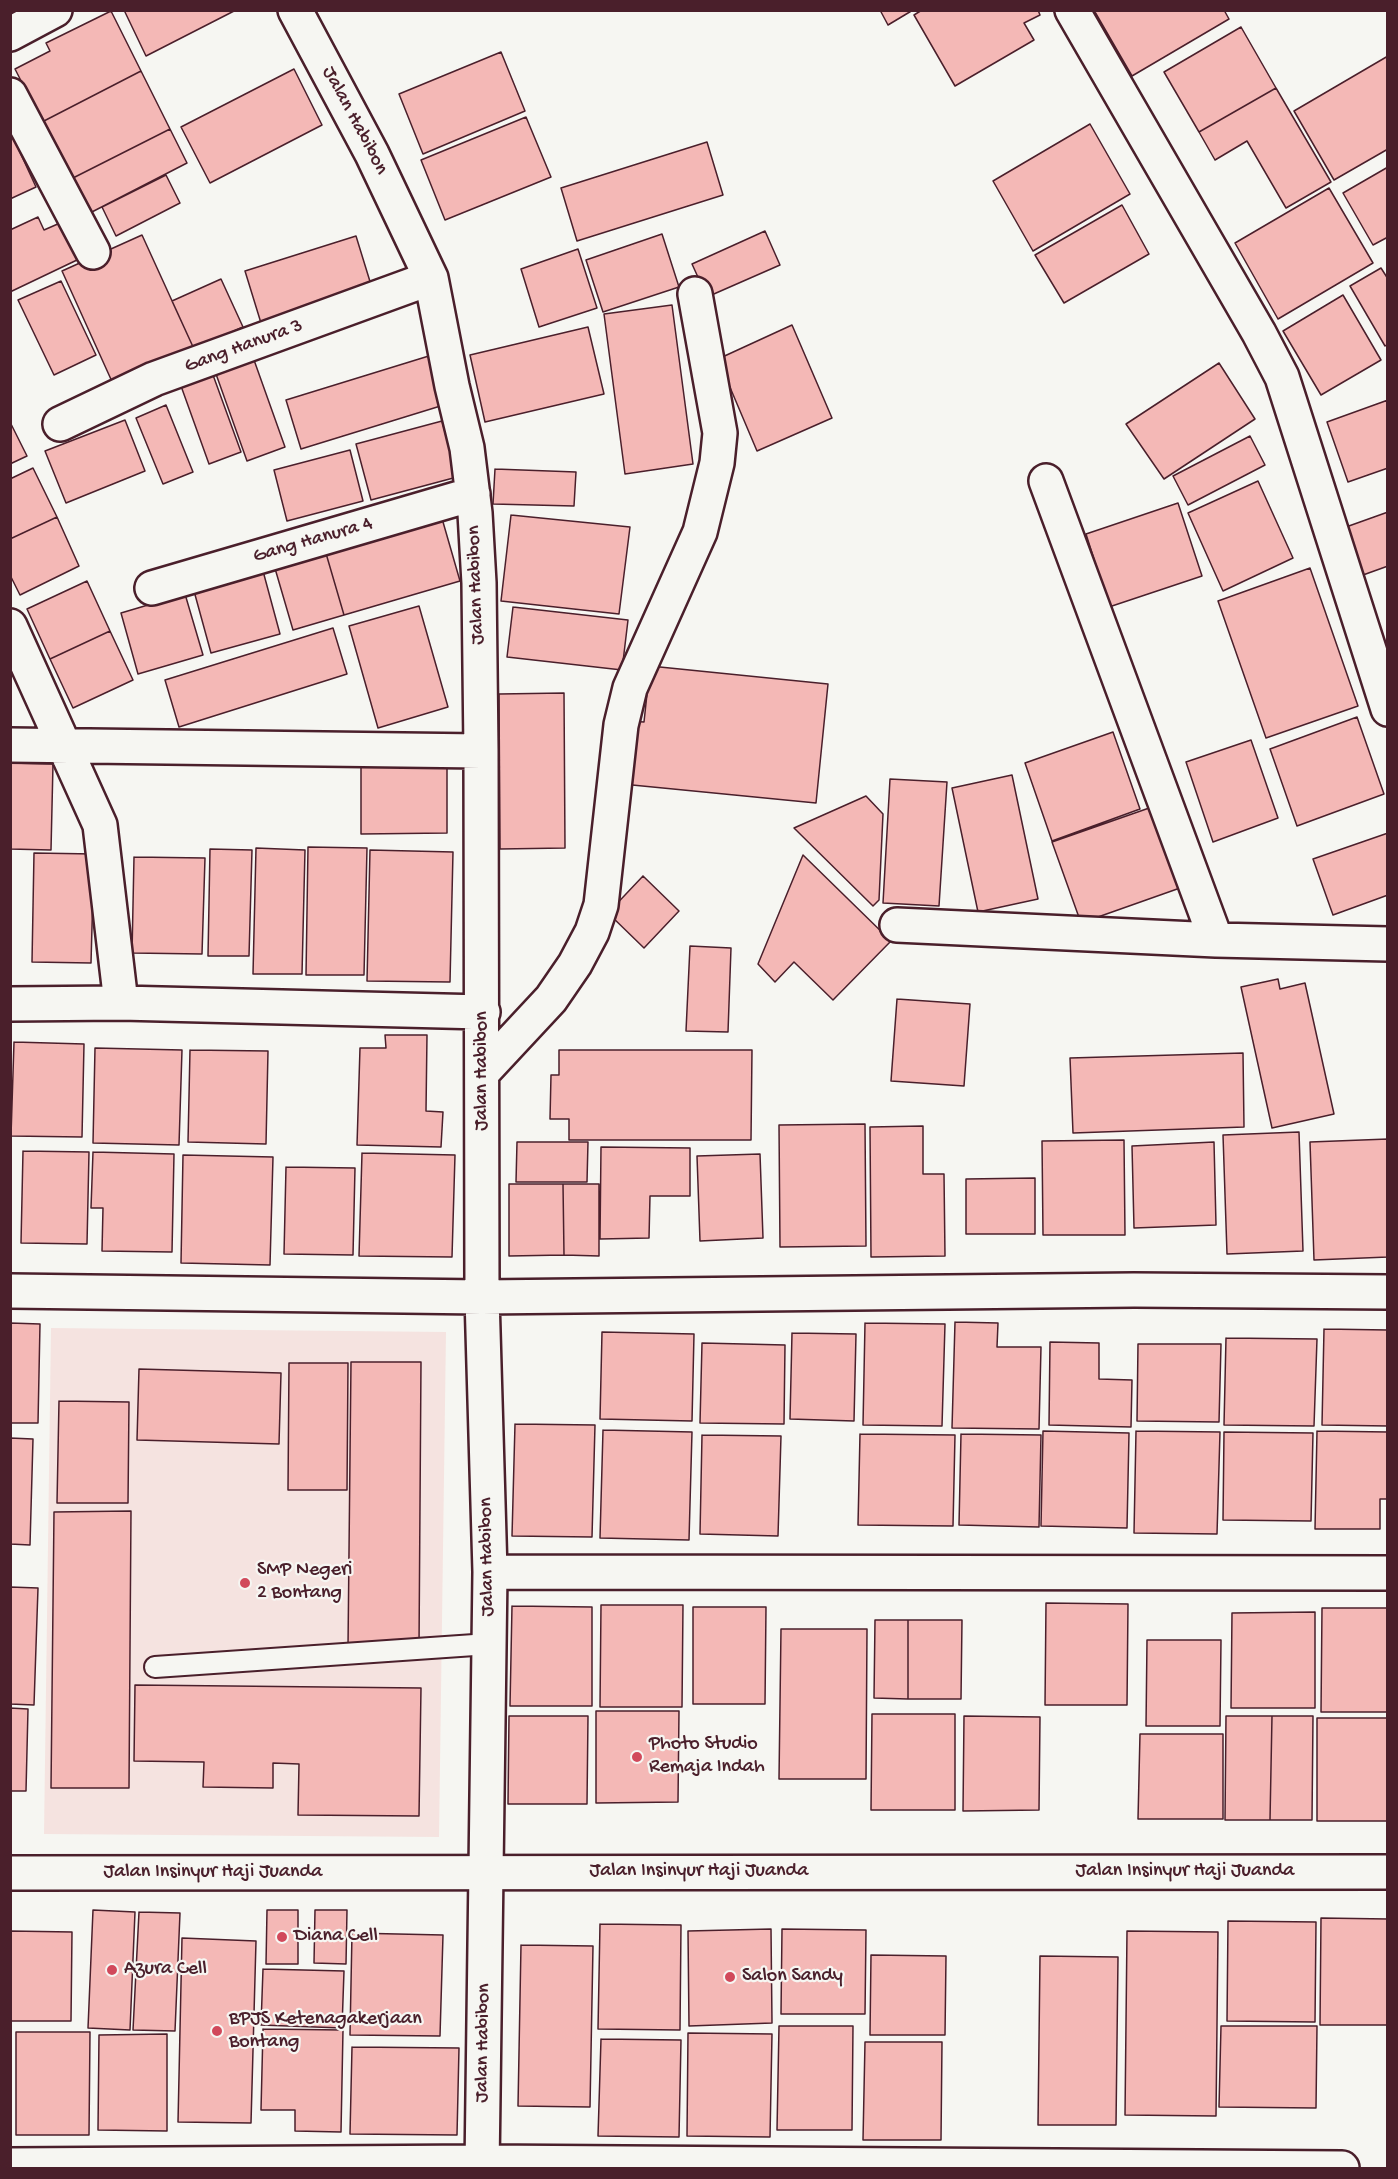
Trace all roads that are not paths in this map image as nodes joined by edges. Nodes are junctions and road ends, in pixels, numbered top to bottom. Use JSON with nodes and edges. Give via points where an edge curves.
{"nodes":[{"id":1,"x":55,"y":10,"type":"edge"},
{"id":2,"x":296,"y":10,"type":"edge"},
{"id":3,"x":1072,"y":10,"type":"edge"},
{"id":4,"x":10,"y":34,"type":"edge"},
{"id":5,"x":10,"y":94,"type":"edge"},
{"id":6,"x":93,"y":252,"type":"dead end"},
{"id":7,"x":431,"y":278,"type":"junction"},
{"id":8,"x":695,"y":294,"type":"dead end"},
{"id":9,"x":60,"y":424,"type":"dead end"},
{"id":10,"x":1046,"y":481,"type":"dead end"},
{"id":11,"x":473,"y":494,"type":"junction"},
{"id":12,"x":152,"y":588,"type":"dead end"},
{"id":13,"x":10,"y":626,"type":"edge"},
{"id":14,"x":1388,"y":709,"type":"edge"},
{"id":15,"x":10,"y":745,"type":"edge"},
{"id":16,"x":66,"y":746,"type":"junction"},
{"id":17,"x":481,"y":751,"type":"junction"},
{"id":18,"x":897,"y":925,"type":"dead end"},
{"id":19,"x":1216,"y":940,"type":"junction"},
{"id":20,"x":1388,"y":944,"type":"edge"},
{"id":21,"x":121,"y":1003,"type":"junction"},
{"id":22,"x":10,"y":1004,"type":"edge"},
{"id":23,"x":483,"y":1012,"type":"junction"},
{"id":24,"x":483,"y":1072,"type":"junction"},
{"id":25,"x":10,"y":1291,"type":"edge"},
{"id":26,"x":1388,"y":1292,"type":"edge"},
{"id":27,"x":482,"y":1297,"type":"junction"},
{"id":28,"x":490,"y":1572,"type":"junction"},
{"id":29,"x":1388,"y":1573,"type":"edge"},
{"id":30,"x":489,"y":1644,"type":"junction"},
{"id":31,"x":155,"y":1667,"type":"dead end"},
{"id":32,"x":487,"y":1872,"type":"junction"},
{"id":33,"x":1388,"y":1872,"type":"edge"},
{"id":34,"x":10,"y":1873,"type":"edge"},
{"id":35,"x":10,"y":2164,"type":"edge"},
{"id":36,"x":482,"y":2165,"type":"edge"},
{"id":37,"x":1342,"y":2169,"type":"edge"}],
"edges":[{"from":1,"to":4,"type":"street"},
{"from":2,"to":7,"type":"street","name":"Jalan Habibon","via":[[372,154]]},
{"from":3,"to":14,"type":"street","via":[[1281,377]]},
{"from":5,"to":6,"type":"street"},
{"from":7,"to":9,"type":"street","name":"Gang Hanura 3","via":[[154,379]]},
{"from":7,"to":11,"type":"street","name":"Jalan Habibon"},
{"from":8,"to":24,"type":"street","via":[[720,433],[717,463],[700,532],[630,688],[621,725],[602,904],[575,964],[550,999]]},
{"from":10,"to":19,"type":"street"},
{"from":11,"to":12,"type":"street","name":"Gang Hanura 4"},
{"from":11,"to":17,"type":"street","name":"Jalan Habibon","via":[[479,584]]},
{"from":13,"to":16,"type":"street"},
{"from":15,"to":16,"type":"street"},
{"from":16,"to":17,"type":"street"},
{"from":16,"to":21,"type":"street","via":[[100,825]]},
{"from":17,"to":23,"type":"street","name":"Jalan Habibon"},
{"from":18,"to":19,"type":"street"},
{"from":19,"to":20,"type":"street"},
{"from":21,"to":22,"type":"street"},
{"from":21,"to":23,"type":"street"},
{"from":23,"to":24,"type":"street","name":"Jalan Habibon"},
{"from":24,"to":27,"type":"street","name":"Jalan Habibon"},
{"from":25,"to":27,"type":"street"},
{"from":26,"to":27,"type":"street","via":[[1122,1290]]},
{"from":27,"to":28,"type":"street","name":"Jalan Habibon"},
{"from":28,"to":29,"type":"street"},
{"from":28,"to":30,"type":"street","name":"Jalan Habibon"},
{"from":30,"to":31,"type":"lane"},
{"from":30,"to":32,"type":"street","name":"Jalan Habibon"},
{"from":32,"to":33,"type":"street","name":"Jalan Insinyur Haji Juanda"},
{"from":32,"to":34,"type":"street","name":"Jalan Insinyur Haji Juanda"},
{"from":32,"to":36,"type":"street","name":"Jalan Habibon"},
{"from":35,"to":36,"type":"street"},
{"from":36,"to":37,"type":"street"}]}
